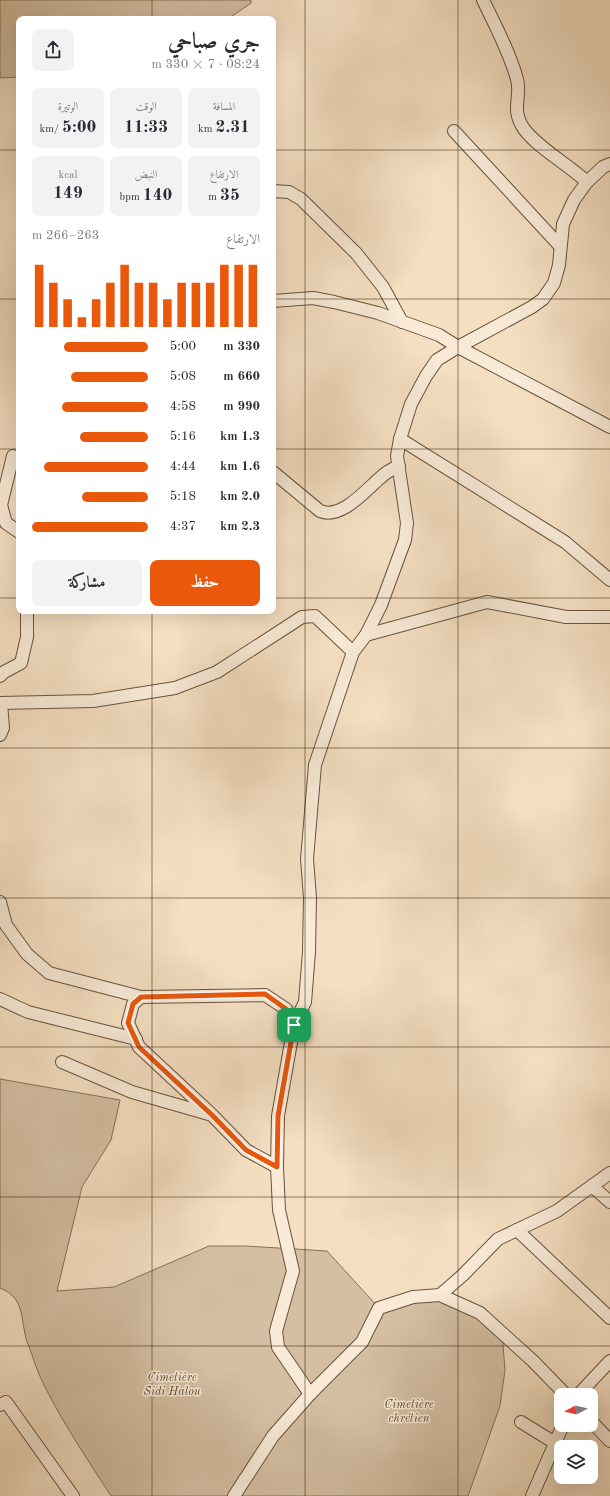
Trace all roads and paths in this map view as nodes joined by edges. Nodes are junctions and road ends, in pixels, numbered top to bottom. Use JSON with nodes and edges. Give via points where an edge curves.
{"nodes":[{"id":1,"x":483,"y":0,"type":"edge"},
{"id":2,"x":454,"y":131,"type":"dead end"},
{"id":3,"x":610,"y":164,"type":"edge"},
{"id":4,"x":587,"y":182,"type":"junction"},
{"id":5,"x":276,"y":191,"type":"edge"},
{"id":6,"x":560,"y":246,"type":"junction"},
{"id":7,"x":276,"y":301,"type":"edge"},
{"id":8,"x":402,"y":322,"type":"junction"},
{"id":9,"x":458,"y":347,"type":"junction"},
{"id":10,"x":610,"y":427,"type":"edge"},
{"id":11,"x":400,"y":439,"type":"junction"},
{"id":12,"x":13,"y":456,"type":"dead end"},
{"id":13,"x":399,"y":466,"type":"junction"},
{"id":14,"x":276,"y":474,"type":"edge"},
{"id":15,"x":16,"y":530,"type":"edge"},
{"id":16,"x":610,"y":580,"type":"edge"},
{"id":17,"x":27,"y":614,"type":"edge"},
{"id":18,"x":610,"y":616,"type":"edge"},
{"id":19,"x":366,"y":636,"type":"junction"},
{"id":20,"x":353,"y":652,"type":"junction"},
{"id":21,"x":0,"y":676,"type":"edge"},
{"id":22,"x":1,"y":703,"type":"edge"},
{"id":23,"x":0,"y":735,"type":"edge"},
{"id":24,"x":0,"y":902,"type":"edge"},
{"id":25,"x":141,"y":997,"type":"junction"},
{"id":26,"x":0,"y":999,"type":"edge"},
{"id":27,"x":294,"y":1025,"type":"junction"},
{"id":28,"x":136,"y":1039,"type":"junction"},
{"id":29,"x":62,"y":1062,"type":"dead end"},
{"id":30,"x":212,"y":1115,"type":"junction"},
{"id":31,"x":277,"y":1167,"type":"junction"},
{"id":32,"x":610,"y":1173,"type":"edge"},
{"id":33,"x":592,"y":1186,"type":"junction"},
{"id":34,"x":610,"y":1202,"type":"edge"},
{"id":35,"x":517,"y":1230,"type":"junction"},
{"id":36,"x":440,"y":1295,"type":"junction"},
{"id":37,"x":610,"y":1318,"type":"edge"},
{"id":38,"x":609,"y":1366,"type":"edge"},
{"id":39,"x":559,"y":1388,"type":"edge"},
{"id":40,"x":585,"y":1388,"type":"edge"},
{"id":41,"x":310,"y":1394,"type":"junction"},
{"id":42,"x":0,"y":1405,"type":"edge"},
{"id":43,"x":521,"y":1422,"type":"dead end"},
{"id":44,"x":598,"y":1428,"type":"edge"},
{"id":45,"x":610,"y":1441,"type":"edge"},
{"id":46,"x":554,"y":1442,"type":"edge"},
{"id":47,"x":554,"y":1445,"type":"edge"},
{"id":48,"x":73,"y":1496,"type":"edge"},
{"id":49,"x":234,"y":1496,"type":"edge"},
{"id":50,"x":532,"y":1496,"type":"edge"}],
"edges":[{"from":1,"to":4,"type":"street","via":[[518,81],[516,105],[524,128],[534,141]]},
{"from":2,"to":6,"type":"street"},
{"from":3,"to":4,"type":"street"},
{"from":4,"to":6,"type":"street","via":[[574,200],[563,224]]},
{"from":5,"to":8,"type":"street","via":[[289,192],[301,199],[356,252],[383,287]]},
{"from":6,"to":9,"type":"street","via":[[559,265],[554,283],[543,299],[532,308]]},
{"from":7,"to":8,"type":"street","via":[[313,298],[378,313]]},
{"from":8,"to":9,"type":"street","via":[[439,335]]},
{"from":9,"to":10,"type":"street"},
{"from":9,"to":11,"type":"street","via":[[437,360],[426,376],[411,404]]},
{"from":11,"to":13,"type":"street","via":[[397,456]]},
{"from":11,"to":16,"type":"street","via":[[565,542]]},
{"from":12,"to":15,"type":"street","via":[[1,505],[6,523]]},
{"from":13,"to":14,"type":"street","via":[[381,477],[364,495],[332,513],[320,511]]},
{"from":13,"to":19,"type":"street","via":[[406,522],[405,540],[381,605]]},
{"from":17,"to":21,"type":"street","via":[[27,637],[20,663]]},
{"from":18,"to":19,"type":"street","via":[[566,617],[487,602]]},
{"from":19,"to":20,"type":"street"},
{"from":20,"to":22,"type":"street","via":[[315,616],[302,617],[217,672],[175,688],[93,701]]},
{"from":20,"to":27,"type":"street","via":[[315,765],[307,859],[310,898],[305,1002]]},
{"from":22,"to":23,"type":"street","via":[[3,728]]},
{"from":24,"to":25,"type":"street","via":[[6,925],[27,954],[49,973]]},
{"from":25,"to":27,"type":"street","via":[[265,994],[286,1009]]},
{"from":25,"to":28,"type":"street","via":[[133,1004],[128,1023]]},
{"from":26,"to":28,"type":"street","via":[[28,1012]]},
{"from":27,"to":31,"type":"street","via":[[278,1116]]},
{"from":28,"to":30,"type":"street","via":[[139,1047]]},
{"from":29,"to":30,"type":"street","via":[[132,1092]]},
{"from":30,"to":31,"type":"street","via":[[246,1150]]},
{"from":31,"to":41,"type":"street","via":[[279,1210],[293,1271],[276,1331],[278,1347]]},
{"from":32,"to":33,"type":"street"},
{"from":33,"to":34,"type":"street"},
{"from":33,"to":35,"type":"street","via":[[557,1211]]},
{"from":35,"to":36,"type":"street","via":[[498,1239]]},
{"from":35,"to":37,"type":"street"},
{"from":36,"to":39,"type":"street","via":[[480,1313]]},
{"from":36,"to":41,"type":"street","via":[[413,1297],[380,1308],[362,1342]]},
{"from":38,"to":40,"type":"street"},
{"from":41,"to":49,"type":"street","via":[[273,1436]]},
{"from":42,"to":48,"type":"street","via":[[6,1402]]},
{"from":43,"to":46,"type":"street"},
{"from":44,"to":45,"type":"street"},
{"from":47,"to":50,"type":"street"}]}
